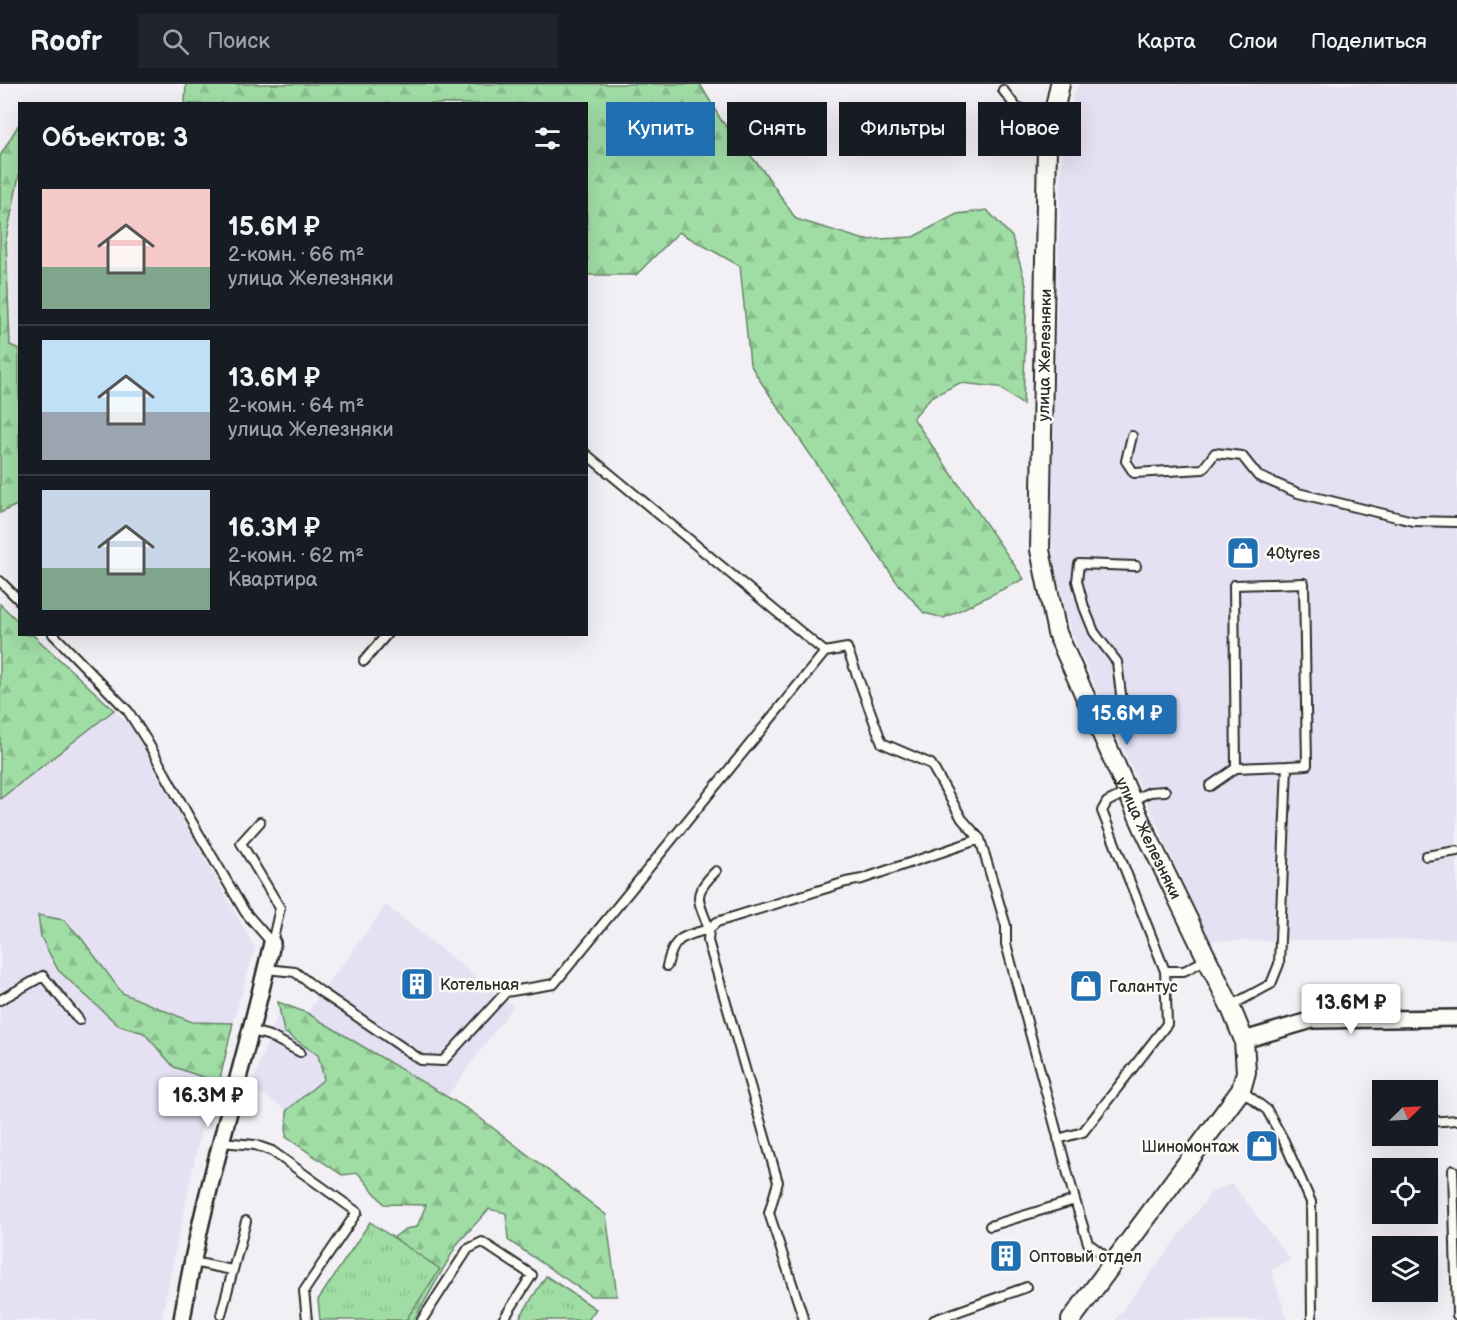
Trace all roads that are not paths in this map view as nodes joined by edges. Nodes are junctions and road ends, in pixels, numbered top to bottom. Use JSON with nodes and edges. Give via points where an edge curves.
{"nodes":[{"id":1,"x":1060,"y":84,"type":"edge"},
{"id":2,"x":1003,"y":90,"type":"dead end"},
{"id":3,"x":1012,"y":102,"type":"edge"},
{"id":4,"x":1056,"y":102,"type":"edge"},
{"id":5,"x":1047,"y":156,"type":"edge"},
{"id":6,"x":1132,"y":436,"type":"dead end"},
{"id":7,"x":588,"y":456,"type":"edge"},
{"id":8,"x":1457,"y":522,"type":"edge"},
{"id":9,"x":1136,"y":566,"type":"dead end"},
{"id":10,"x":0,"y":581,"type":"edge"},
{"id":11,"x":18,"y":599,"type":"edge"},
{"id":12,"x":55,"y":636,"type":"edge"},
{"id":13,"x":385,"y":636,"type":"edge"},
{"id":14,"x":825,"y":652,"type":"junction"},
{"id":15,"x":364,"y":661,"type":"dead end"},
{"id":16,"x":1100,"y":731,"type":"junction"},
{"id":17,"x":1287,"y":766,"type":"junction"},
{"id":18,"x":1236,"y":768,"type":"junction"},
{"id":19,"x":1210,"y":786,"type":"dead end"},
{"id":20,"x":1165,"y":792,"type":"dead end"},
{"id":21,"x":1129,"y":797,"type":"junction"},
{"id":22,"x":260,"y":822,"type":"dead end"},
{"id":23,"x":980,"y":839,"type":"junction"},
{"id":24,"x":1457,"y":851,"type":"edge"},
{"id":25,"x":1426,"y":856,"type":"dead end"},
{"id":26,"x":716,"y":871,"type":"dead end"},
{"id":27,"x":710,"y":929,"type":"junction"},
{"id":28,"x":272,"y":943,"type":"junction"},
{"id":29,"x":1207,"y":959,"type":"junction"},
{"id":30,"x":668,"y":966,"type":"dead end"},
{"id":31,"x":266,"y":969,"type":"junction"},
{"id":32,"x":1165,"y":971,"type":"junction"},
{"id":33,"x":0,"y":1000,"type":"edge"},
{"id":34,"x":1230,"y":1006,"type":"junction"},
{"id":35,"x":1457,"y":1018,"type":"edge"},
{"id":36,"x":79,"y":1020,"type":"dead end"},
{"id":37,"x":252,"y":1031,"type":"junction"},
{"id":38,"x":1244,"y":1040,"type":"junction"},
{"id":39,"x":300,"y":1052,"type":"dead end"},
{"id":40,"x":1241,"y":1090,"type":"junction"},
{"id":41,"x":1457,"y":1120,"type":"edge"},
{"id":42,"x":1438,"y":1121,"type":"edge"},
{"id":43,"x":1058,"y":1139,"type":"junction"},
{"id":44,"x":221,"y":1142,"type":"junction"},
{"id":45,"x":1453,"y":1170,"type":"dead end"},
{"id":46,"x":1075,"y":1200,"type":"junction"},
{"id":47,"x":246,"y":1221,"type":"dead end"},
{"id":48,"x":990,"y":1226,"type":"dead end"},
{"id":49,"x":192,"y":1262,"type":"junction"},
{"id":50,"x":1113,"y":1262,"type":"junction"},
{"id":51,"x":232,"y":1270,"type":"junction"},
{"id":52,"x":1027,"y":1287,"type":"dead end"},
{"id":53,"x":221,"y":1315,"type":"dead end"},
{"id":54,"x":1457,"y":1316,"type":"edge"},
{"id":55,"x":183,"y":1320,"type":"edge"},
{"id":56,"x":307,"y":1320,"type":"edge"},
{"id":57,"x":422,"y":1320,"type":"edge"},
{"id":58,"x":503,"y":1320,"type":"edge"},
{"id":59,"x":804,"y":1320,"type":"edge"},
{"id":60,"x":934,"y":1320,"type":"edge"},
{"id":61,"x":1071,"y":1320,"type":"edge"},
{"id":62,"x":1312,"y":1320,"type":"edge"}],
"edges":[{"from":1,"to":4,"type":"street","name":"улица Железняки"},
{"from":2,"to":3,"type":"lane"},
{"from":5,"to":16,"type":"street","name":"улица Железняки","via":[[1040,550],[1057,633]]},
{"from":6,"to":8,"type":"lane","via":[[1126,461],[1134,473],[1203,469],[1215,453],[1242,456],[1258,477],[1298,493],[1413,521]]},
{"from":7,"to":14,"type":"lane"},
{"from":9,"to":16,"type":"lane","via":[[1079,564],[1077,581],[1084,607],[1094,632],[1117,662],[1124,719]]},
{"from":10,"to":11,"type":"lane"},
{"from":12,"to":28,"type":"lane","via":[[128,711],[245,912]]},
{"from":13,"to":15,"type":"lane"},
{"from":14,"to":23,"type":"lane","via":[[847,648],[882,743],[931,764],[962,819]]},
{"from":14,"to":31,"type":"lane","via":[[554,984],[506,992],[443,1061],[421,1060],[295,972]]},
{"from":16,"to":21,"type":"street","name":"улица Железняки"},
{"from":17,"to":18,"type":"lane"},
{"from":17,"to":18,"type":"lane","via":[[1307,765],[1305,583],[1234,585]]},
{"from":17,"to":34,"type":"lane","via":[[1279,964],[1271,984]]},
{"from":18,"to":19,"type":"lane"},
{"from":20,"to":21,"type":"lane"},
{"from":21,"to":29,"type":"street","name":"улица Железняки"},
{"from":21,"to":32,"type":"lane","via":[[1107,802],[1102,811]]},
{"from":22,"to":28,"type":"lane","via":[[240,843],[280,908]]},
{"from":23,"to":27,"type":"lane","via":[[717,922]]},
{"from":23,"to":43,"type":"lane","via":[[1006,926],[1005,944]]},
{"from":24,"to":25,"type":"lane"},
{"from":26,"to":27,"type":"lane","via":[[701,886],[699,900]]},
{"from":27,"to":30,"type":"lane","via":[[682,937],[671,950]]},
{"from":27,"to":59,"type":"lane","via":[[708,941],[778,1182],[769,1213]]},
{"from":28,"to":31,"type":"street"},
{"from":29,"to":32,"type":"lane","via":[[1184,971]]},
{"from":29,"to":34,"type":"street","name":"улица Железняки"},
{"from":31,"to":37,"type":"street"},
{"from":32,"to":43,"type":"lane","via":[[1167,1024],[1083,1132]]},
{"from":33,"to":36,"type":"lane","via":[[43,976]]},
{"from":34,"to":38,"type":"street","name":"улица Железняки"},
{"from":35,"to":38,"type":"street","via":[[1312,1020]]},
{"from":37,"to":39,"type":"lane"},
{"from":37,"to":44,"type":"street"},
{"from":38,"to":40,"type":"street","name":"улица Железняки","via":[[1246,1072]]},
{"from":40,"to":50,"type":"street","name":"улица Железняки"},
{"from":40,"to":62,"type":"lane","via":[[1267,1110],[1311,1202]]},
{"from":41,"to":42,"type":"lane"},
{"from":43,"to":46,"type":"lane"},
{"from":44,"to":49,"type":"street"},
{"from":44,"to":56,"type":"lane","via":[[272,1151],[357,1212],[304,1292]]},
{"from":45,"to":54,"type":"lane"},
{"from":46,"to":48,"type":"lane"},
{"from":46,"to":50,"type":"lane","via":[[1088,1243]]},
{"from":47,"to":51,"type":"lane"},
{"from":49,"to":51,"type":"lane"},
{"from":49,"to":55,"type":"street"},
{"from":50,"to":61,"type":"street","name":"улица Железняки"},
{"from":51,"to":53,"type":"lane"},
{"from":52,"to":60,"type":"lane"},
{"from":57,"to":58,"type":"lane","via":[[468,1249],[482,1242],[532,1275]]}]}
